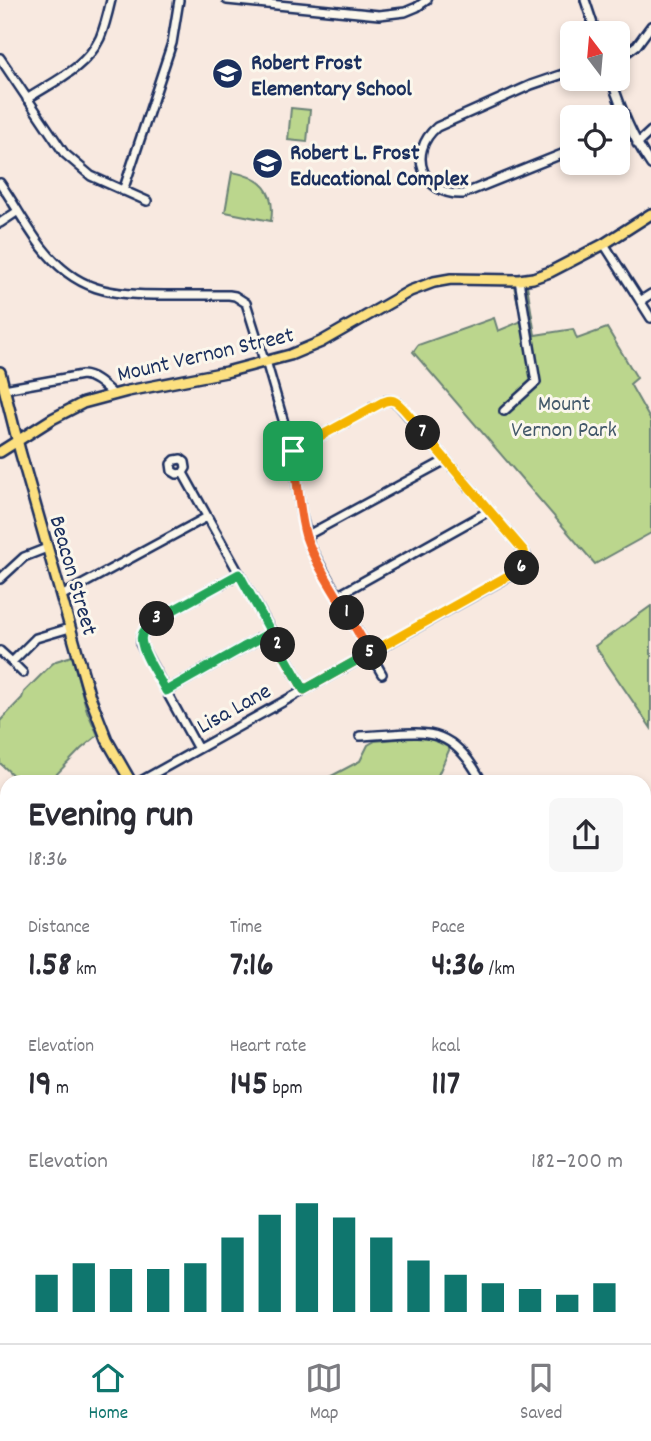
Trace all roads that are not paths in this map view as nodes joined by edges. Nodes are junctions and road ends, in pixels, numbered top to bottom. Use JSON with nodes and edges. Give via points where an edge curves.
{"nodes":[{"id":1,"x":111,"y":0,"type":"edge"},
{"id":2,"x":179,"y":0,"type":"edge"},
{"id":3,"x":227,"y":0,"type":"edge"},
{"id":4,"x":427,"y":0,"type":"edge"},
{"id":5,"x":585,"y":0,"type":"edge"},
{"id":6,"x":239,"y":1,"type":"edge"},
{"id":7,"x":592,"y":21,"type":"edge"},
{"id":8,"x":651,"y":26,"type":"edge"},
{"id":9,"x":630,"y":50,"type":"edge"},
{"id":10,"x":0,"y":58,"type":"edge"},
{"id":11,"x":560,"y":75,"type":"edge"},
{"id":12,"x":27,"y":99,"type":"junction"},
{"id":13,"x":630,"y":131,"type":"edge"},
{"id":14,"x":651,"y":131,"type":"edge"},
{"id":15,"x":637,"y":144,"type":"junction"},
{"id":16,"x":560,"y":155,"type":"edge"},
{"id":17,"x":651,"y":165,"type":"edge"},
{"id":18,"x":0,"y":183,"type":"edge"},
{"id":19,"x":124,"y":191,"type":"junction"},
{"id":20,"x":146,"y":201,"type":"dead end"},
{"id":21,"x":18,"y":211,"type":"junction"},
{"id":22,"x":651,"y":214,"type":"edge"},
{"id":23,"x":0,"y":223,"type":"edge"},
{"id":24,"x":604,"y":244,"type":"junction"},
{"id":25,"x":519,"y":280,"type":"junction"},
{"id":26,"x":651,"y":294,"type":"edge"},
{"id":27,"x":640,"y":301,"type":"junction"},
{"id":28,"x":651,"y":318,"type":"edge"},
{"id":29,"x":266,"y":361,"type":"junction"},
{"id":30,"x":0,"y":372,"type":"edge"},
{"id":31,"x":4,"y":389,"type":"junction"},
{"id":32,"x":113,"y":394,"type":"junction"},
{"id":33,"x":505,"y":411,"type":"dead end"},
{"id":34,"x":17,"y":441,"type":"junction"},
{"id":35,"x":293,"y":451,"type":"junction"},
{"id":36,"x":0,"y":452,"type":"edge"},
{"id":37,"x":446,"y":460,"type":"junction"},
{"id":38,"x":183,"y":473,"type":"dead end"},
{"id":39,"x":489,"y":511,"type":"junction"},
{"id":40,"x":207,"y":517,"type":"junction"},
{"id":41,"x":306,"y":536,"type":"junction"},
{"id":42,"x":47,"y":548,"type":"junction"},
{"id":43,"x":239,"y":574,"type":"junction"},
{"id":44,"x":0,"y":579,"type":"edge"},
{"id":45,"x":61,"y":596,"type":"junction"},
{"id":46,"x":337,"y":596,"type":"junction"},
{"id":47,"x":70,"y":628,"type":"junction"},
{"id":48,"x":271,"y":632,"type":"junction"},
{"id":49,"x":0,"y":651,"type":"edge"},
{"id":50,"x":370,"y":653,"type":"junction"},
{"id":51,"x":12,"y":663,"type":"junction"},
{"id":52,"x":23,"y":673,"type":"dead end"},
{"id":53,"x":382,"y":674,"type":"dead end"},
{"id":54,"x":304,"y":690,"type":"junction"},
{"id":55,"x":166,"y":691,"type":"junction"},
{"id":56,"x":360,"y":736,"type":"dead end"},
{"id":57,"x":198,"y":749,"type":"junction"},
{"id":58,"x":127,"y":775,"type":"edge"},
{"id":59,"x":152,"y":775,"type":"edge"},
{"id":60,"x":477,"y":775,"type":"edge"}],
"edges":[{"from":1,"to":12,"type":"street","via":[[99,40],[89,55]]},
{"from":2,"to":19,"type":"street","via":[[172,43]]},
{"from":3,"to":6,"type":"street"},
{"from":4,"to":6,"type":"street","via":[[404,12],[379,15]]},
{"from":5,"to":7,"type":"street"},
{"from":8,"to":9,"type":"street"},
{"from":10,"to":12,"type":"street"},
{"from":11,"to":16,"type":"street","via":[[437,127],[426,139],[421,163],[439,190],[463,194]]},
{"from":12,"to":19,"type":"street","via":[[64,153],[91,176]]},
{"from":13,"to":15,"type":"street"},
{"from":14,"to":15,"type":"street"},
{"from":15,"to":17,"type":"street"},
{"from":18,"to":21,"type":"street"},
{"from":19,"to":20,"type":"street"},
{"from":21,"to":23,"type":"street"},
{"from":21,"to":29,"type":"street","via":[[54,261],[100,290],[125,295],[235,296],[248,307]]},
{"from":22,"to":24,"type":"main road","name":"Mount Vernon Street"},
{"from":24,"to":25,"type":"main road","name":"Mount Vernon Street","via":[[550,272]]},
{"from":24,"to":27,"type":"street"},
{"from":25,"to":29,"type":"main road","name":"Mount Vernon Street","via":[[434,282],[321,342]]},
{"from":25,"to":33,"type":"street","via":[[536,382]]},
{"from":26,"to":27,"type":"street"},
{"from":27,"to":28,"type":"street"},
{"from":29,"to":32,"type":"main road","name":"Mount Vernon Street"},
{"from":29,"to":35,"type":"street"},
{"from":30,"to":31,"type":"main road","name":"Beacon Street"},
{"from":31,"to":32,"type":"street","via":[[89,375]]},
{"from":31,"to":34,"type":"main road","name":"Beacon Street"},
{"from":32,"to":34,"type":"main road","name":"Mount Vernon Street","via":[[75,406]]},
{"from":34,"to":36,"type":"main road","name":"Mount Vernon Street"},
{"from":34,"to":42,"type":"main road","name":"Beacon Street"},
{"from":35,"to":37,"type":"street","via":[[391,400]]},
{"from":35,"to":41,"type":"street"},
{"from":37,"to":39,"type":"street"},
{"from":37,"to":41,"type":"street"},
{"from":38,"to":40,"type":"street"},
{"from":39,"to":46,"type":"street"},
{"from":39,"to":50,"type":"street","name":"Lisa Lane","via":[[524,551],[523,567]]},
{"from":40,"to":43,"type":"street"},
{"from":40,"to":45,"type":"street"},
{"from":41,"to":46,"type":"street"},
{"from":42,"to":44,"type":"street","via":[[24,557]]},
{"from":42,"to":45,"type":"main road","name":"Beacon Street"},
{"from":43,"to":48,"type":"street"},
{"from":43,"to":55,"type":"street","via":[[159,618],[142,634],[141,645]]},
{"from":45,"to":47,"type":"main road","name":"Beacon Street"},
{"from":46,"to":50,"type":"street"},
{"from":47,"to":51,"type":"street","via":[[36,638]]},
{"from":47,"to":58,"type":"main road","name":"Beacon Street","via":[[97,715]]},
{"from":48,"to":54,"type":"street"},
{"from":48,"to":55,"type":"street"},
{"from":49,"to":51,"type":"street"},
{"from":50,"to":53,"type":"street"},
{"from":50,"to":54,"type":"street","name":"Lisa Lane"},
{"from":51,"to":52,"type":"street"},
{"from":54,"to":57,"type":"street","name":"Lisa Lane"},
{"from":55,"to":57,"type":"street"},
{"from":56,"to":60,"type":"street","via":[[433,734],[461,750]]},
{"from":57,"to":59,"type":"street","name":"Lisa Lane"}]}
